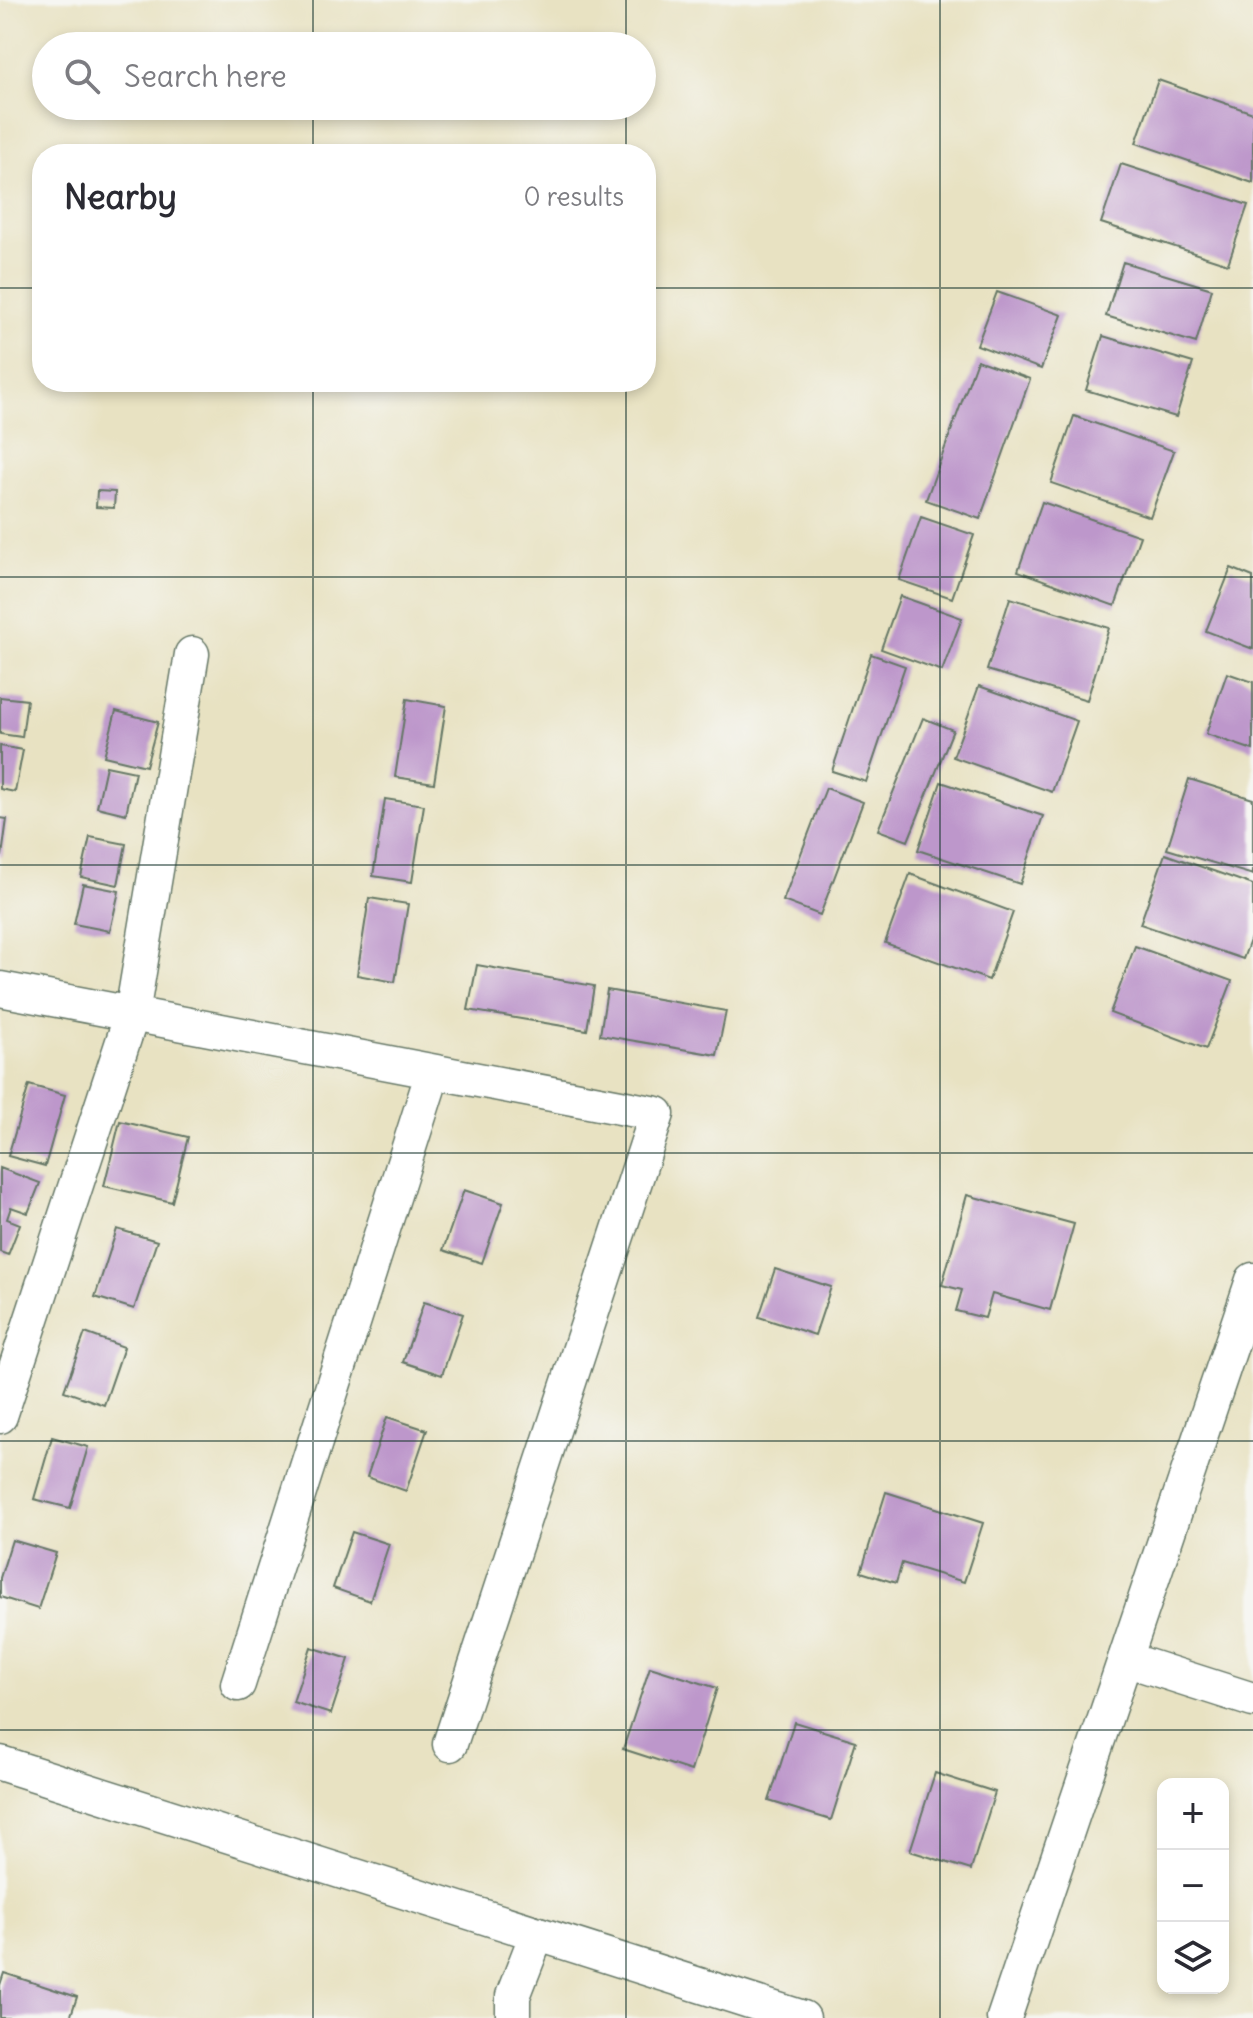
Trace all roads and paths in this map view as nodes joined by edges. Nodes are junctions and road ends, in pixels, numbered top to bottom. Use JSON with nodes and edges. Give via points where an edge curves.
{"nodes":[{"id":1,"x":192,"y":654,"type":"dead end"},
{"id":2,"x":0,"y":989,"type":"edge"},
{"id":3,"x":132,"y":1014,"type":"junction"},
{"id":4,"x":433,"y":1072,"type":"junction"},
{"id":5,"x":1253,"y":1280,"type":"edge"},
{"id":6,"x":0,"y":1416,"type":"edge"},
{"id":7,"x":1125,"y":1659,"type":"junction"},
{"id":8,"x":238,"y":1684,"type":"dead end"},
{"id":9,"x":1253,"y":1700,"type":"edge"},
{"id":10,"x":450,"y":1744,"type":"dead end"},
{"id":11,"x":0,"y":1763,"type":"edge"},
{"id":12,"x":537,"y":1934,"type":"junction"},
{"id":13,"x":513,"y":2018,"type":"edge"},
{"id":14,"x":803,"y":2018,"type":"edge"},
{"id":15,"x":1004,"y":2018,"type":"edge"}],
"edges":[{"from":1,"to":3,"type":"street"},
{"from":2,"to":3,"type":"street"},
{"from":3,"to":4,"type":"street"},
{"from":3,"to":6,"type":"street"},
{"from":4,"to":8,"type":"street"},
{"from":4,"to":10,"type":"street","via":[[657,1114]]},
{"from":5,"to":7,"type":"street"},
{"from":7,"to":9,"type":"street"},
{"from":7,"to":15,"type":"street"},
{"from":11,"to":12,"type":"street"},
{"from":12,"to":13,"type":"street","via":[[513,1996]]},
{"from":12,"to":14,"type":"street"}]}
